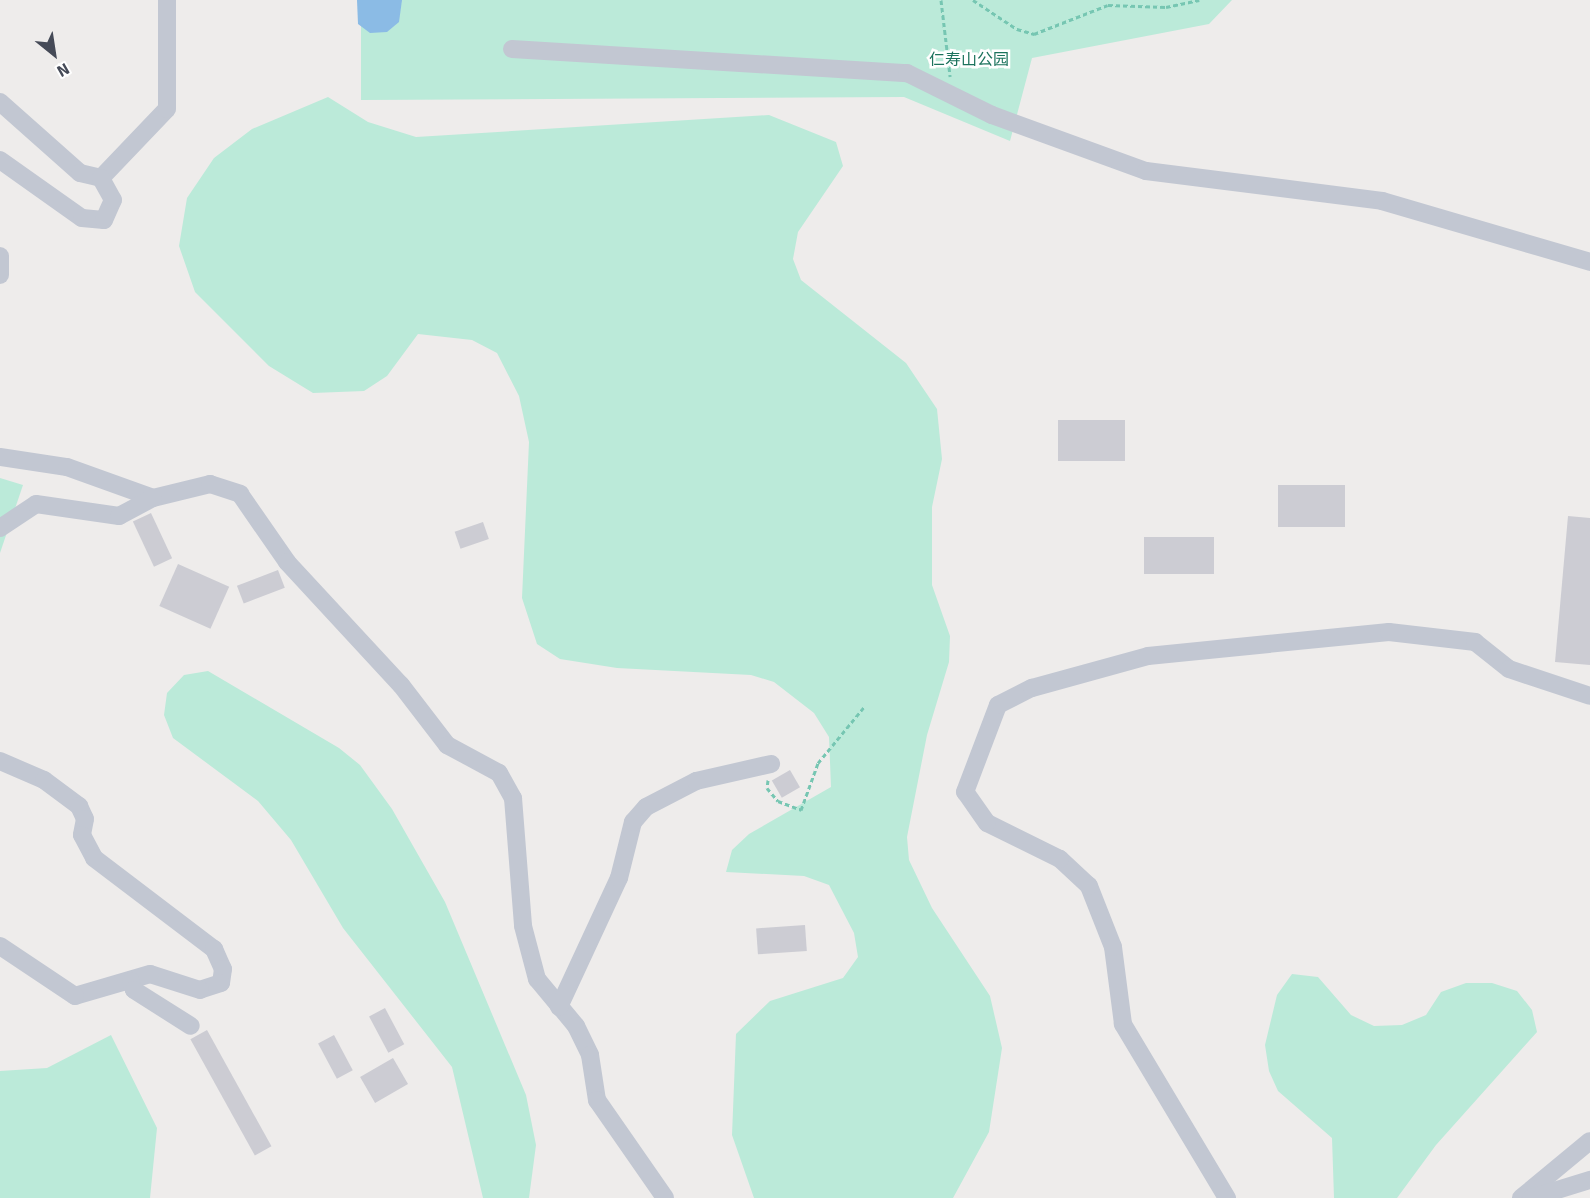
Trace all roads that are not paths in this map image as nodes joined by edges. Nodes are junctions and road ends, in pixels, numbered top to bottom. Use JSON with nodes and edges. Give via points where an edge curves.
{"nodes":[{"id":1,"x":166,"y":0,"type":"edge"},
{"id":2,"x":512,"y":49,"type":"dead end"},
{"id":3,"x":0,"y":102,"type":"edge"},
{"id":4,"x":0,"y":160,"type":"edge"},
{"id":5,"x":101,"y":178,"type":"junction"},
{"id":6,"x":0,"y":256,"type":"edge"},
{"id":7,"x":1590,"y":262,"type":"edge"},
{"id":8,"x":0,"y":275,"type":"edge"},
{"id":9,"x":0,"y":457,"type":"edge"},
{"id":10,"x":153,"y":498,"type":"junction"},
{"id":11,"x":0,"y":528,"type":"edge"},
{"id":12,"x":1590,"y":696,"type":"edge"},
{"id":13,"x":0,"y":761,"type":"edge"},
{"id":14,"x":771,"y":764,"type":"road end"},
{"id":15,"x":0,"y":946,"type":"edge"},
{"id":16,"x":131,"y":981,"type":"junction"},
{"id":17,"x":559,"y":1006,"type":"junction"},
{"id":18,"x":191,"y":1026,"type":"dead end"},
{"id":19,"x":1590,"y":1141,"type":"edge"},
{"id":20,"x":1590,"y":1180,"type":"edge"},
{"id":21,"x":665,"y":1198,"type":"edge"},
{"id":22,"x":1227,"y":1198,"type":"edge"},
{"id":23,"x":1521,"y":1198,"type":"edge"},
{"id":24,"x":1531,"y":1198,"type":"edge"}],
"edges":[{"from":1,"to":5,"type":"street","via":[[166,108]]},
{"from":2,"to":7,"type":"street","via":[[907,73],[957,98],[1146,171],[1382,201]]},
{"from":3,"to":5,"type":"street","via":[[80,173]]},
{"from":4,"to":5,"type":"street","via":[[81,218],[104,220],[113,200]]},
{"from":6,"to":8,"type":"street"},
{"from":9,"to":10,"type":"street","via":[[67,467]]},
{"from":10,"to":11,"type":"street","via":[[119,516],[36,504]]},
{"from":10,"to":17,"type":"street","via":[[210,484],[240,494],[287,562],[402,685],[447,745],[500,773],[513,798],[523,926],[537,979]]},
{"from":12,"to":22,"type":"street","via":[[1509,669],[1475,642],[1389,632],[1148,656],[1032,688],[998,705],[965,792],[987,823],[1060,859],[1089,886],[1113,948],[1123,1024]]},
{"from":13,"to":16,"type":"street","via":[[44,780],[79,806],[85,819],[82,835],[94,858],[214,950],[223,969],[221,983],[211,990],[190,988],[161,974]]},
{"from":14,"to":17,"type":"street","via":[[696,781],[646,807],[633,822],[619,878]]},
{"from":15,"to":16,"type":"street","via":[[75,996]]},
{"from":16,"to":18,"type":"street","via":[[134,990]]},
{"from":17,"to":21,"type":"street","via":[[590,1055],[597,1100]]},
{"from":19,"to":23,"type":"street"},
{"from":20,"to":24,"type":"street"}]}
